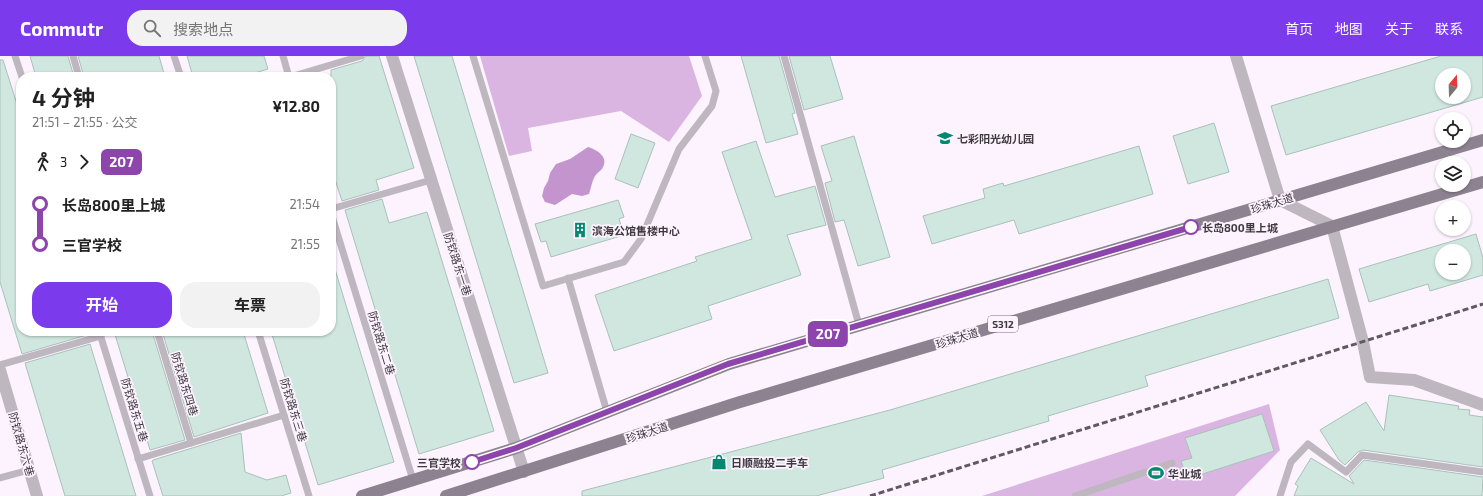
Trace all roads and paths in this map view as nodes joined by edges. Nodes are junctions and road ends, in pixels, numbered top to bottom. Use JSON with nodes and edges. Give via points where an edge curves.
{"nodes":[{"id":1,"x":15,"y":56,"type":"edge"},
{"id":2,"x":73,"y":56,"type":"edge"},
{"id":3,"x":174,"y":56,"type":"edge"},
{"id":4,"x":283,"y":56,"type":"edge"},
{"id":5,"x":361,"y":56,"type":"edge"},
{"id":6,"x":392,"y":56,"type":"edge"},
{"id":7,"x":473,"y":56,"type":"edge"},
{"id":8,"x":705,"y":56,"type":"edge"},
{"id":9,"x":784,"y":56,"type":"edge"},
{"id":10,"x":1236,"y":56,"type":"edge"},
{"id":11,"x":20,"y":72,"type":"edge"},
{"id":12,"x":78,"y":72,"type":"edge"},
{"id":13,"x":179,"y":72,"type":"edge"},
{"id":14,"x":288,"y":72,"type":"edge"},
{"id":15,"x":307,"y":72,"type":"edge"},
{"id":16,"x":1483,"y":140,"type":"edge"},
{"id":17,"x":431,"y":180,"type":"junction"},
{"id":18,"x":1483,"y":182,"type":"edge"},
{"id":19,"x":1280,"y":200,"type":"junction"},
{"id":20,"x":336,"y":208,"type":"edge"},
{"id":21,"x":1332,"y":226,"type":"junction"},
{"id":22,"x":336,"y":229,"type":"edge"},
{"id":23,"x":568,"y":278,"type":"junction"},
{"id":24,"x":859,"y":325,"type":"junction"},
{"id":25,"x":91,"y":336,"type":"edge"},
{"id":26,"x":101,"y":336,"type":"edge"},
{"id":27,"x":159,"y":336,"type":"edge"},
{"id":28,"x":260,"y":336,"type":"edge"},
{"id":29,"x":0,"y":365,"type":"edge"},
{"id":30,"x":0,"y":370,"type":"edge"},
{"id":31,"x":1483,"y":405,"type":"edge"},
{"id":32,"x":607,"y":412,"type":"junction"},
{"id":33,"x":284,"y":416,"type":"junction"},
{"id":34,"x":191,"y":443,"type":"junction"},
{"id":35,"x":516,"y":448,"type":"junction"},
{"id":36,"x":138,"y":459,"type":"junction"},
{"id":37,"x":1172,"y":463,"type":"dead end"},
{"id":38,"x":29,"y":470,"type":"junction"},
{"id":39,"x":524,"y":472,"type":"junction"},
{"id":40,"x":1483,"y":472,"type":"edge"},
{"id":41,"x":0,"y":478,"type":"edge"},
{"id":42,"x":413,"y":480,"type":"junction"},
{"id":43,"x":37,"y":496,"type":"edge"},
{"id":44,"x":150,"y":496,"type":"edge"},
{"id":45,"x":309,"y":496,"type":"edge"},
{"id":46,"x":362,"y":496,"type":"edge"},
{"id":47,"x":446,"y":496,"type":"edge"},
{"id":48,"x":1074,"y":496,"type":"edge"},
{"id":49,"x":1280,"y":496,"type":"edge"}],
"edges":[{"from":1,"to":11,"type":"lane"},
{"from":2,"to":12,"type":"lane"},
{"from":3,"to":13,"type":"lane"},
{"from":4,"to":14,"type":"lane"},
{"from":5,"to":15,"type":"lane"},
{"from":6,"to":17,"type":"street","name":"防钦路东一巷"},
{"from":7,"to":23,"type":"lane","via":[[543,286]]},
{"from":8,"to":23,"type":"lane","via":[[716,91],[712,106],[679,148],[641,239],[624,262]]},
{"from":9,"to":24,"type":"lane"},
{"from":10,"to":19,"type":"street"},
{"from":16,"to":19,"type":"main road","name":"珍珠大道"},
{"from":17,"to":20,"type":"lane"},
{"from":17,"to":35,"type":"street","name":"防钦路东一巷"},
{"from":18,"to":21,"type":"main road","name":"珍珠大道","number":"S312"},
{"from":19,"to":21,"type":"street"},
{"from":19,"to":24,"type":"main road","name":"珍珠大道"},
{"from":21,"to":31,"type":"street","via":[[1370,377],[1414,380]]},
{"from":21,"to":39,"type":"main road","name":"珍珠大道","number":"S312","via":[[740,402]]},
{"from":22,"to":42,"type":"lane","name":"防钦路东二巷"},
{"from":23,"to":32,"type":"lane"},
{"from":24,"to":32,"type":"main road","name":"珍珠大道","via":[[728,364]]},
{"from":25,"to":29,"type":"lane"},
{"from":26,"to":36,"type":"lane","name":"防钦路东五巷"},
{"from":27,"to":34,"type":"lane","name":"防钦路东四巷"},
{"from":28,"to":33,"type":"lane","name":"防钦路东三巷"},
{"from":30,"to":38,"type":"street","name":"防钦路东六巷"},
{"from":32,"to":35,"type":"main road","name":"珍珠大道"},
{"from":33,"to":34,"type":"lane"},
{"from":33,"to":45,"type":"lane","name":"防钦路东三巷"},
{"from":34,"to":36,"type":"lane"},
{"from":35,"to":39,"type":"street","name":"防钦路东一巷"},
{"from":35,"to":42,"type":"main road","name":"珍珠大道"},
{"from":36,"to":44,"type":"lane","name":"防钦路东五巷"},
{"from":37,"to":48,"type":"lane"},
{"from":38,"to":41,"type":"lane"},
{"from":38,"to":43,"type":"street","name":"防钦路东六巷"},
{"from":39,"to":47,"type":"main road","number":"S312"},
{"from":40,"to":49,"type":"lane","via":[[1362,455],[1346,472],[1308,444],[1292,462]]},
{"from":42,"to":46,"type":"main road","name":"珍珠大道"}]}
